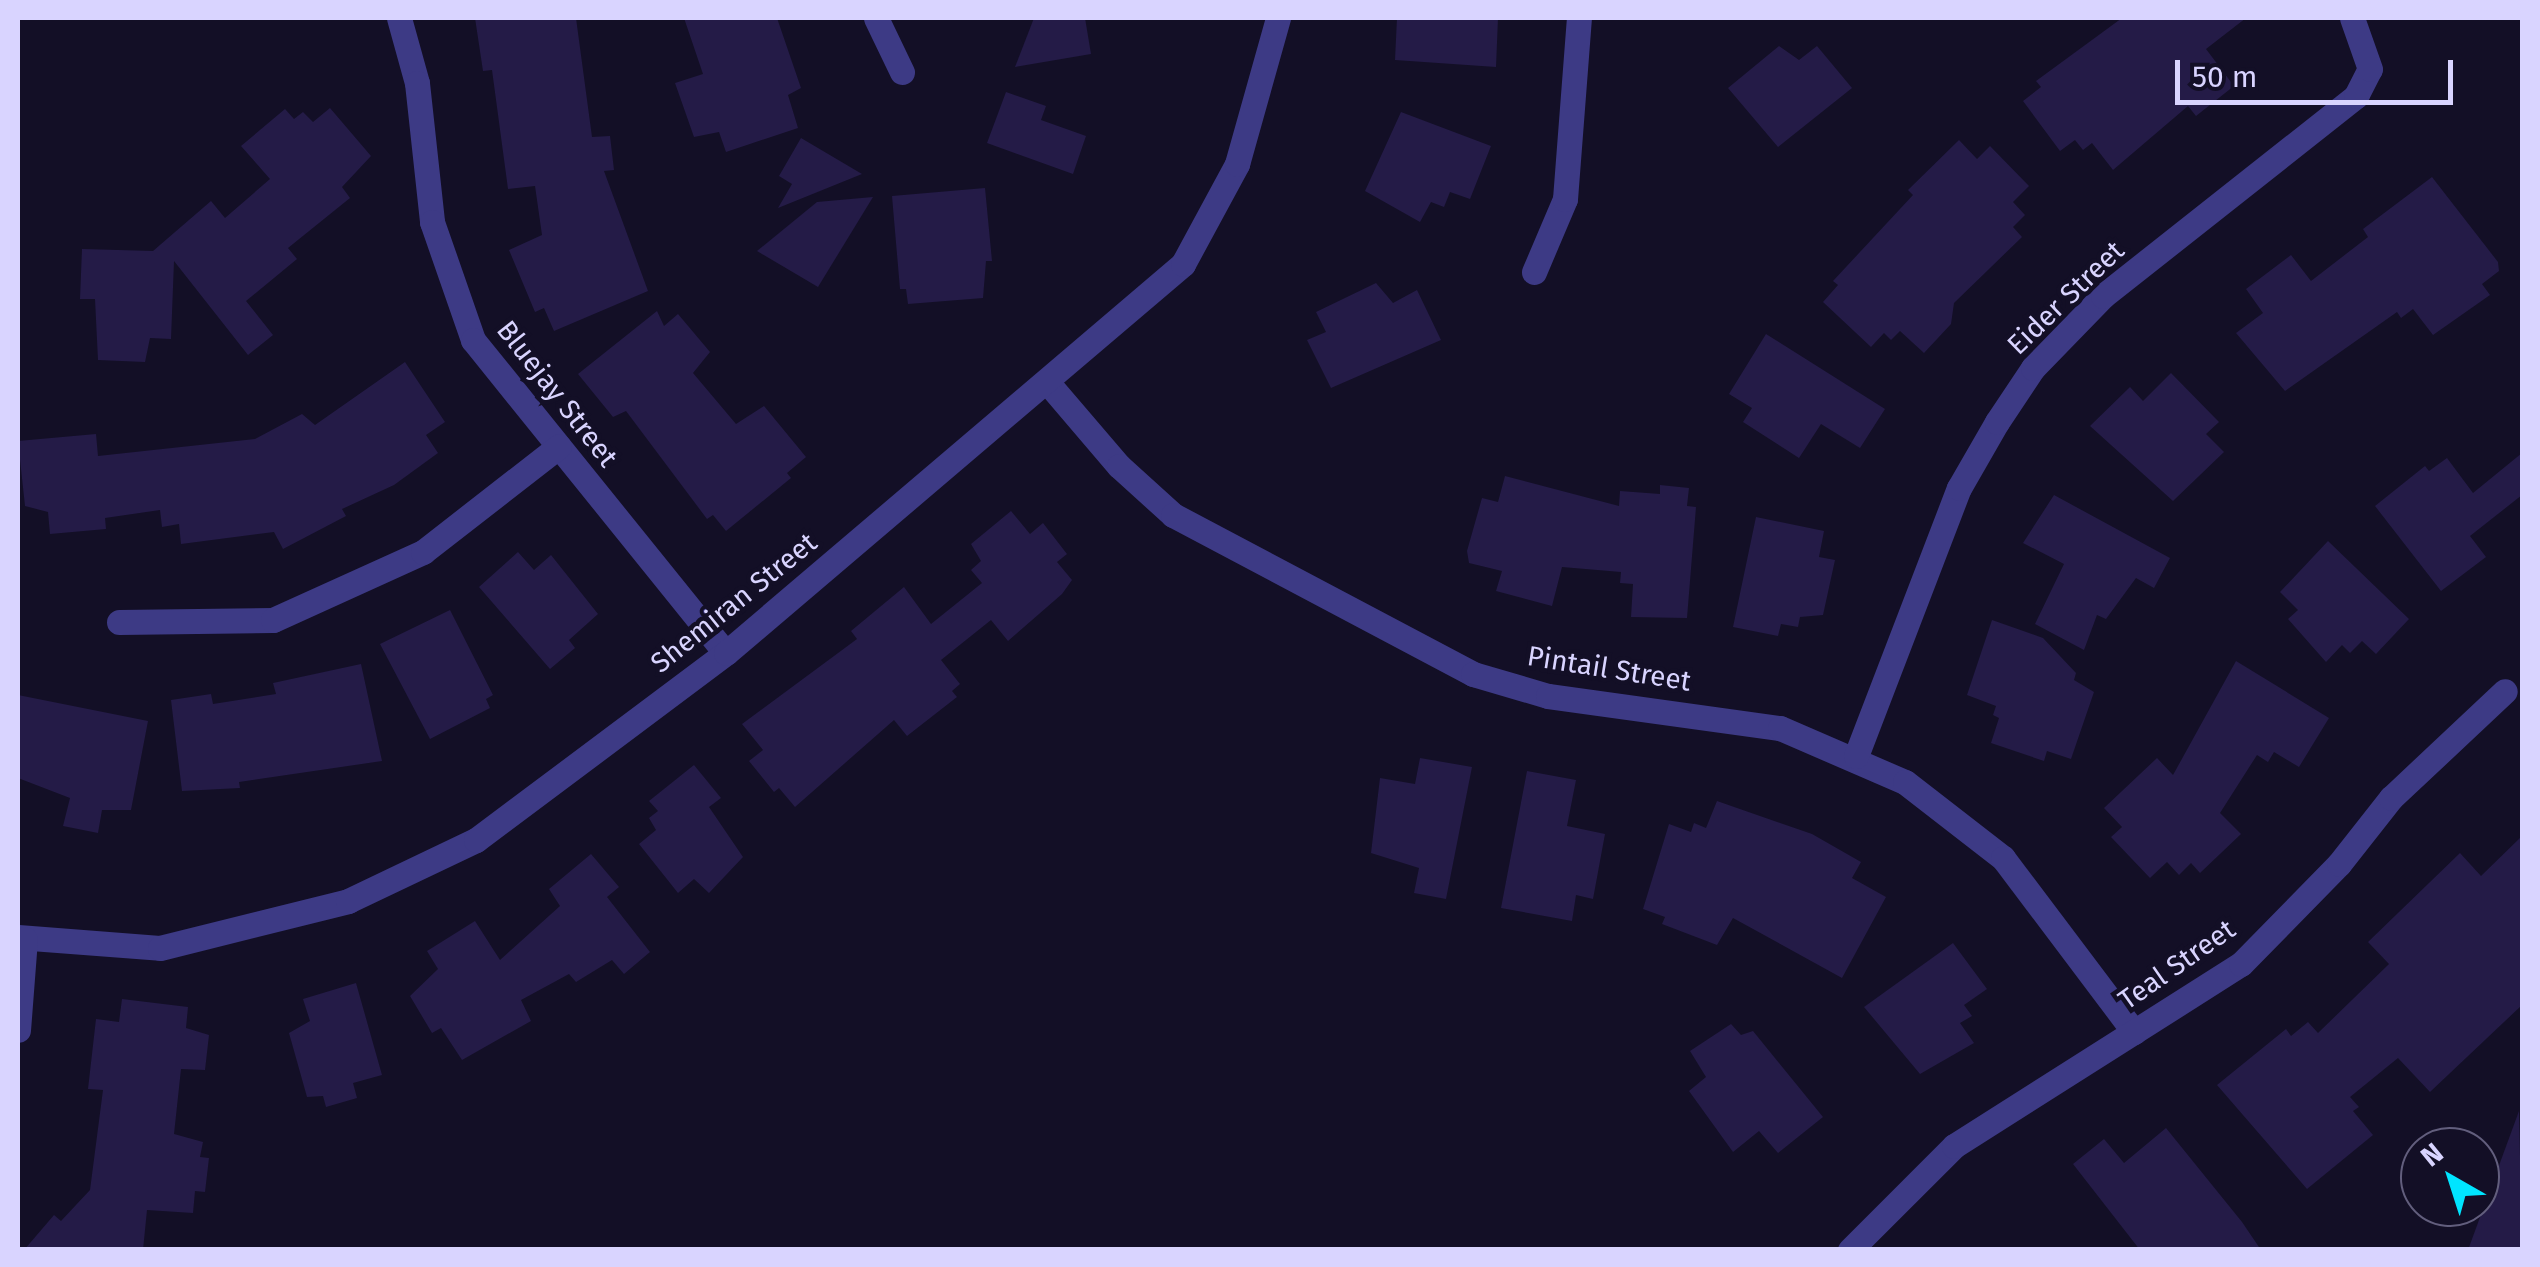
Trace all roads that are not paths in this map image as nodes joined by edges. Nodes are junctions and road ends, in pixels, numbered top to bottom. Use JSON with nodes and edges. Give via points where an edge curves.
{"nodes":[{"id":1,"x":399,"y":18,"type":"edge"},
{"id":2,"x":876,"y":18,"type":"edge"},
{"id":3,"x":1278,"y":18,"type":"edge"},
{"id":4,"x":1579,"y":18,"type":"edge"},
{"id":5,"x":2352,"y":18,"type":"edge"},
{"id":6,"x":902,"y":72,"type":"dead end"},
{"id":7,"x":1534,"y":272,"type":"dead end"},
{"id":8,"x":1048,"y":382,"type":"junction"},
{"id":9,"x":560,"y":446,"type":"junction"},
{"id":10,"x":119,"y":622,"type":"dead end"},
{"id":11,"x":726,"y":653,"type":"junction"},
{"id":12,"x":2505,"y":691,"type":"dead end"},
{"id":13,"x":1856,"y":756,"type":"junction"},
{"id":14,"x":21,"y":938,"type":"edge"},
{"id":15,"x":18,"y":1030,"type":"edge"},
{"id":16,"x":2134,"y":1032,"type":"junction"},
{"id":17,"x":1850,"y":1250,"type":"edge"}],
"edges":[{"from":1,"to":9,"type":"street","name":"Bluejay Street","via":[[417,83],[432,222],[473,340]]},
{"from":2,"to":6,"type":"street"},
{"from":3,"to":8,"type":"street","name":"Shemiran Street","via":[[1237,164],[1183,264]]},
{"from":4,"to":7,"type":"street","via":[[1565,199]]},
{"from":5,"to":13,"type":"street","name":"Eider Street","via":[[2370,69],[2333,120],[2103,296],[2033,368],[1959,488]]},
{"from":8,"to":11,"type":"street","name":"Shemiran Street"},
{"from":8,"to":13,"type":"street","name":"Pintail Street","via":[[1119,466],[1173,515],[1474,674],[1548,696],[1780,728]]},
{"from":9,"to":10,"type":"street","via":[[423,552],[273,620]]},
{"from":9,"to":11,"type":"street","name":"Bluejay Street"},
{"from":11,"to":14,"type":"street","name":"Shemiran Street","via":[[476,840],[348,901],[160,948]]},
{"from":12,"to":16,"type":"street","name":"Teal Street","via":[[2391,798],[2339,864],[2241,964]]},
{"from":13,"to":16,"type":"street","name":"Pintail Street","via":[[1960,819],[2003,858]]},
{"from":14,"to":15,"type":"street"},
{"from":16,"to":17,"type":"street","name":"Teal Street","via":[[1954,1146]]}]}
